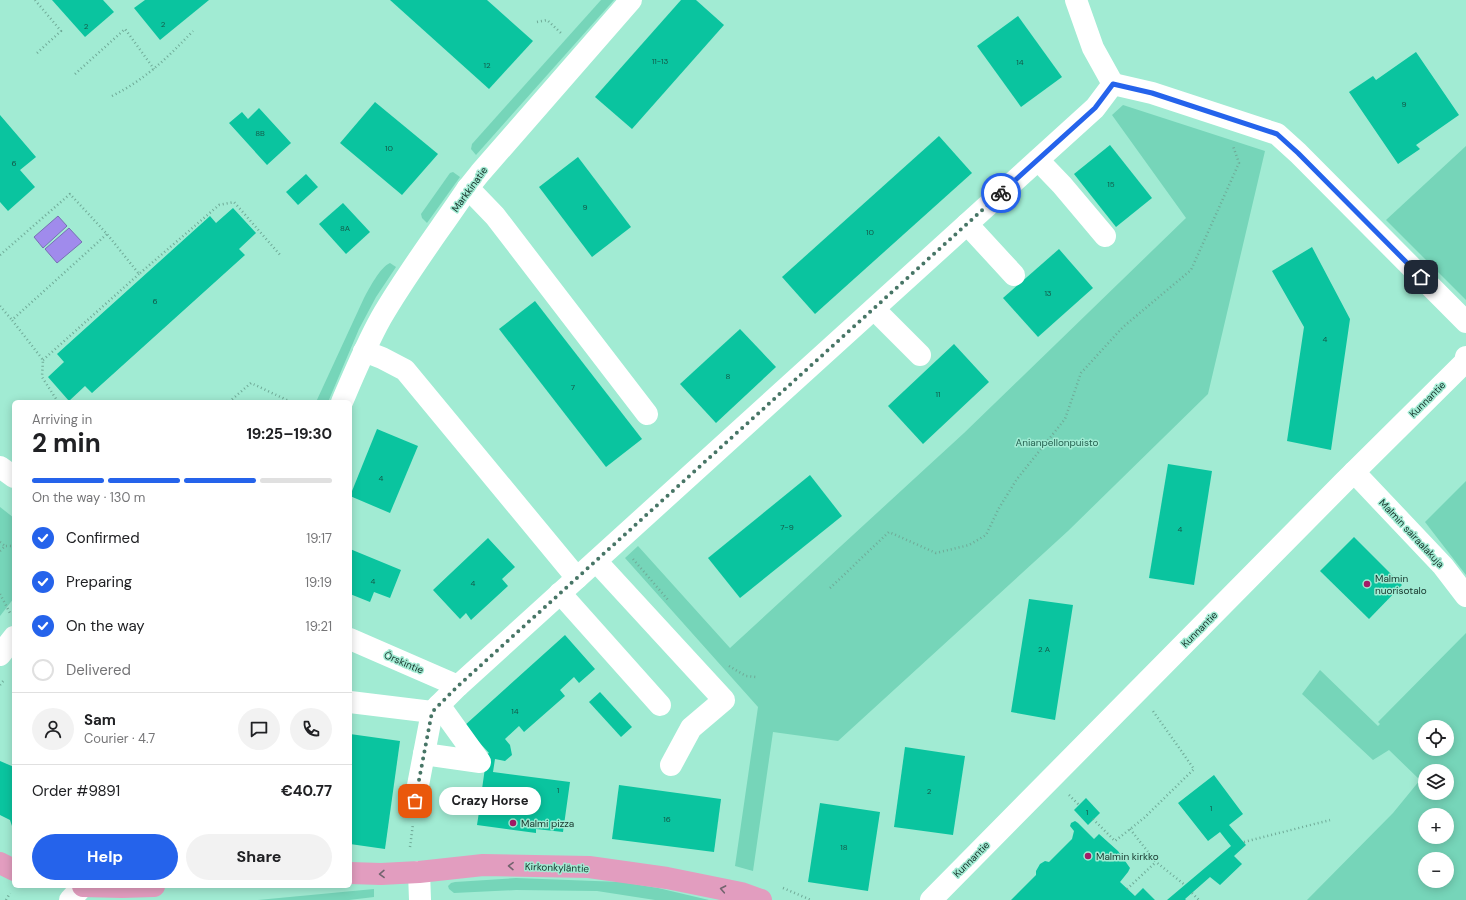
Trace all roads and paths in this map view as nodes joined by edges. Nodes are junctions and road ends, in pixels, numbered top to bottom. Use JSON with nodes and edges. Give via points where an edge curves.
{"nodes":[{"id":1,"x":35,"y":0,"type":"edge"},
{"id":2,"x":631,"y":0,"type":"edge"},
{"id":3,"x":1076,"y":0,"type":"edge"},
{"id":4,"x":537,"y":22,"type":"dead end"},
{"id":5,"x":193,"y":31,"type":"dead end"},
{"id":6,"x":561,"y":33,"type":"dead end"},
{"id":7,"x":37,"y":52,"type":"dead end"},
{"id":8,"x":154,"y":70,"type":"junction"},
{"id":9,"x":75,"y":74,"type":"dead end"},
{"id":10,"x":1113,"y":84,"type":"junction"},
{"id":11,"x":112,"y":96,"type":"dead end"},
{"id":12,"x":1232,"y":142,"type":"dead end"},
{"id":13,"x":1038,"y":160,"type":"junction"},
{"id":14,"x":468,"y":188,"type":"junction"},
{"id":15,"x":967,"y":224,"type":"junction"},
{"id":16,"x":107,"y":234,"type":"junction"},
{"id":17,"x":1105,"y":236,"type":"dead end"},
{"id":18,"x":0,"y":255,"type":"edge"},
{"id":19,"x":281,"y":256,"type":"dead end"},
{"id":20,"x":138,"y":274,"type":"junction"},
{"id":21,"x":1014,"y":275,"type":"dead end"},
{"id":22,"x":0,"y":306,"type":"edge"},
{"id":23,"x":874,"y":309,"type":"junction"},
{"id":24,"x":12,"y":320,"type":"junction"},
{"id":25,"x":1466,"y":322,"type":"edge"},
{"id":26,"x":364,"y":351,"type":"junction"},
{"id":27,"x":920,"y":355,"type":"dead end"},
{"id":28,"x":1466,"y":358,"type":"edge"},
{"id":29,"x":43,"y":360,"type":"junction"},
{"id":30,"x":57,"y":400,"type":"edge"},
{"id":31,"x":231,"y":400,"type":"edge"},
{"id":32,"x":287,"y":400,"type":"edge"},
{"id":33,"x":343,"y":400,"type":"edge"},
{"id":34,"x":647,"y":414,"type":"dead end"},
{"id":35,"x":0,"y":467,"type":"edge"},
{"id":36,"x":1354,"y":472,"type":"junction"},
{"id":37,"x":12,"y":476,"type":"edge"},
{"id":38,"x":617,"y":541,"type":"junction"},
{"id":39,"x":0,"y":542,"type":"edge"},
{"id":40,"x":5,"y":546,"type":"junction"},
{"id":41,"x":12,"y":546,"type":"edge"},
{"id":42,"x":0,"y":551,"type":"edge"},
{"id":43,"x":596,"y":561,"type":"junction"},
{"id":44,"x":577,"y":578,"type":"junction"},
{"id":45,"x":830,"y":588,"type":"dead end"},
{"id":46,"x":560,"y":593,"type":"junction"},
{"id":47,"x":0,"y":594,"type":"edge"},
{"id":48,"x":1466,"y":596,"type":"edge"},
{"id":49,"x":673,"y":604,"type":"dead end"},
{"id":50,"x":11,"y":614,"type":"dead end"},
{"id":51,"x":12,"y":640,"type":"edge"},
{"id":52,"x":352,"y":640,"type":"edge"},
{"id":53,"x":0,"y":655,"type":"edge"},
{"id":54,"x":723,"y":662,"type":"dead end"},
{"id":55,"x":756,"y":677,"type":"dead end"},
{"id":56,"x":458,"y":686,"type":"junction"},
{"id":57,"x":352,"y":702,"type":"edge"},
{"id":58,"x":660,"y":705,"type":"dead end"},
{"id":59,"x":1151,"y":707,"type":"dead end"},
{"id":60,"x":435,"y":708,"type":"junction"},
{"id":61,"x":424,"y":754,"type":"junction"},
{"id":62,"x":671,"y":765,"type":"dead end"},
{"id":63,"x":1066,"y":792,"type":"dead end"},
{"id":64,"x":415,"y":801,"type":"dead end"},
{"id":65,"x":1079,"y":805,"type":"dead end"},
{"id":66,"x":1093,"y":819,"type":"dead end"},
{"id":67,"x":1330,"y":820,"type":"dead end"},
{"id":68,"x":1130,"y":830,"type":"junction"},
{"id":69,"x":1244,"y":842,"type":"dead end"},
{"id":70,"x":1156,"y":862,"type":"junction"},
{"id":71,"x":0,"y":864,"type":"edge"},
{"id":72,"x":12,"y":869,"type":"edge"},
{"id":73,"x":420,"y":872,"type":"junction"},
{"id":74,"x":352,"y":873,"type":"edge"},
{"id":75,"x":1185,"y":885,"type":"dead end"},
{"id":76,"x":81,"y":888,"type":"edge"},
{"id":77,"x":97,"y":888,"type":"edge"},
{"id":78,"x":140,"y":888,"type":"edge"},
{"id":79,"x":1127,"y":889,"type":"dead end"},
{"id":80,"x":119,"y":891,"type":"edge"},
{"id":81,"x":1192,"y":893,"type":"dead end"},
{"id":82,"x":70,"y":900,"type":"edge"},
{"id":83,"x":420,"y":900,"type":"edge"},
{"id":84,"x":761,"y":900,"type":"edge"},
{"id":85,"x":931,"y":900,"type":"edge"},
{"id":86,"x":1199,"y":900,"type":"edge"}],
"edges":[{"from":1,"to":7,"type":"path","via":[[61,31]]},
{"from":2,"to":14,"type":"street","name":"Markkinatie"},
{"from":3,"to":10,"type":"street","via":[[1093,48]]},
{"from":4,"to":6,"type":"path","via":[[547,20]]},
{"from":5,"to":8,"type":"path"},
{"from":8,"to":9,"type":"path","via":[[125,29]]},
{"from":8,"to":11,"type":"path"},
{"from":10,"to":13,"type":"street","via":[[1095,108]]},
{"from":10,"to":25,"type":"street","via":[[1152,93],[1277,134]]},
{"from":12,"to":45,"type":"path","via":[[1239,163],[1191,270],[1123,327],[1081,373],[1065,419],[1017,479],[986,535],[969,545],[936,553],[889,532]]},
{"from":13,"to":15,"type":"street"},
{"from":13,"to":17,"type":"street"},
{"from":14,"to":26,"type":"street","name":"Markkinatie","via":[[397,292]]},
{"from":14,"to":34,"type":"street","via":[[495,216]]},
{"from":15,"to":21,"type":"street"},
{"from":15,"to":23,"type":"street"},
{"from":16,"to":18,"type":"path","via":[[70,194]]},
{"from":16,"to":20,"type":"path"},
{"from":16,"to":24,"type":"path"},
{"from":19,"to":20,"type":"path","via":[[234,202],[219,205]]},
{"from":20,"to":29,"type":"path"},
{"from":22,"to":24,"type":"path"},
{"from":23,"to":27,"type":"street"},
{"from":23,"to":38,"type":"street"},
{"from":24,"to":29,"type":"path"},
{"from":26,"to":33,"type":"street","name":"Markkinatie"},
{"from":26,"to":44,"type":"street","via":[[405,370]]},
{"from":28,"to":36,"type":"street","name":"Kunnantie","via":[[1465,362]]},
{"from":29,"to":30,"type":"path","via":[[42,376]]},
{"from":31,"to":32,"type":"path","via":[[251,383]]},
{"from":35,"to":37,"type":"street"},
{"from":36,"to":48,"type":"street","name":"Malmin sairaalakuja","via":[[1443,566]]},
{"from":36,"to":85,"type":"street","name":"Kunnantie"},
{"from":38,"to":43,"type":"street"},
{"from":38,"to":49,"type":"path"},
{"from":39,"to":40,"type":"path"},
{"from":40,"to":41,"type":"path"},
{"from":40,"to":42,"type":"path"},
{"from":43,"to":44,"type":"street"},
{"from":43,"to":62,"type":"street","via":[[724,700],[692,728]]},
{"from":44,"to":46,"type":"street"},
{"from":46,"to":56,"type":"street"},
{"from":46,"to":58,"type":"street"},
{"from":47,"to":50,"type":"path"},
{"from":51,"to":53,"type":"street"},
{"from":52,"to":56,"type":"street","name":"Örskintie"},
{"from":54,"to":55,"type":"path","via":[[746,676]]},
{"from":56,"to":60,"type":"street"},
{"from":57,"to":60,"type":"street"},
{"from":59,"to":68,"type":"path","via":[[1194,769]]},
{"from":60,"to":61,"type":"street"},
{"from":60,"to":61,"type":"street","via":[[480,762]]},
{"from":61,"to":64,"type":"street"},
{"from":63,"to":65,"type":"path"},
{"from":66,"to":68,"type":"path","via":[[1116,841]]},
{"from":67,"to":69,"type":"path"},
{"from":68,"to":70,"type":"path"},
{"from":70,"to":75,"type":"path"},
{"from":70,"to":79,"type":"path"},
{"from":71,"to":72,"type":"main road"},
{"from":73,"to":74,"type":"main road","name":"Kirkonkyläntie","one_way":true},
{"from":73,"to":83,"type":"street"},
{"from":84,"to":73,"type":"main road","name":"Kirkonkyläntie","one_way":true,"via":[[741,893],[674,879],[590,867],[483,865]]},
{"from":76,"to":82,"type":"street"},
{"from":77,"to":80,"type":"main road"},
{"from":78,"to":80,"type":"main road"},
{"from":81,"to":86,"type":"path"}]}
